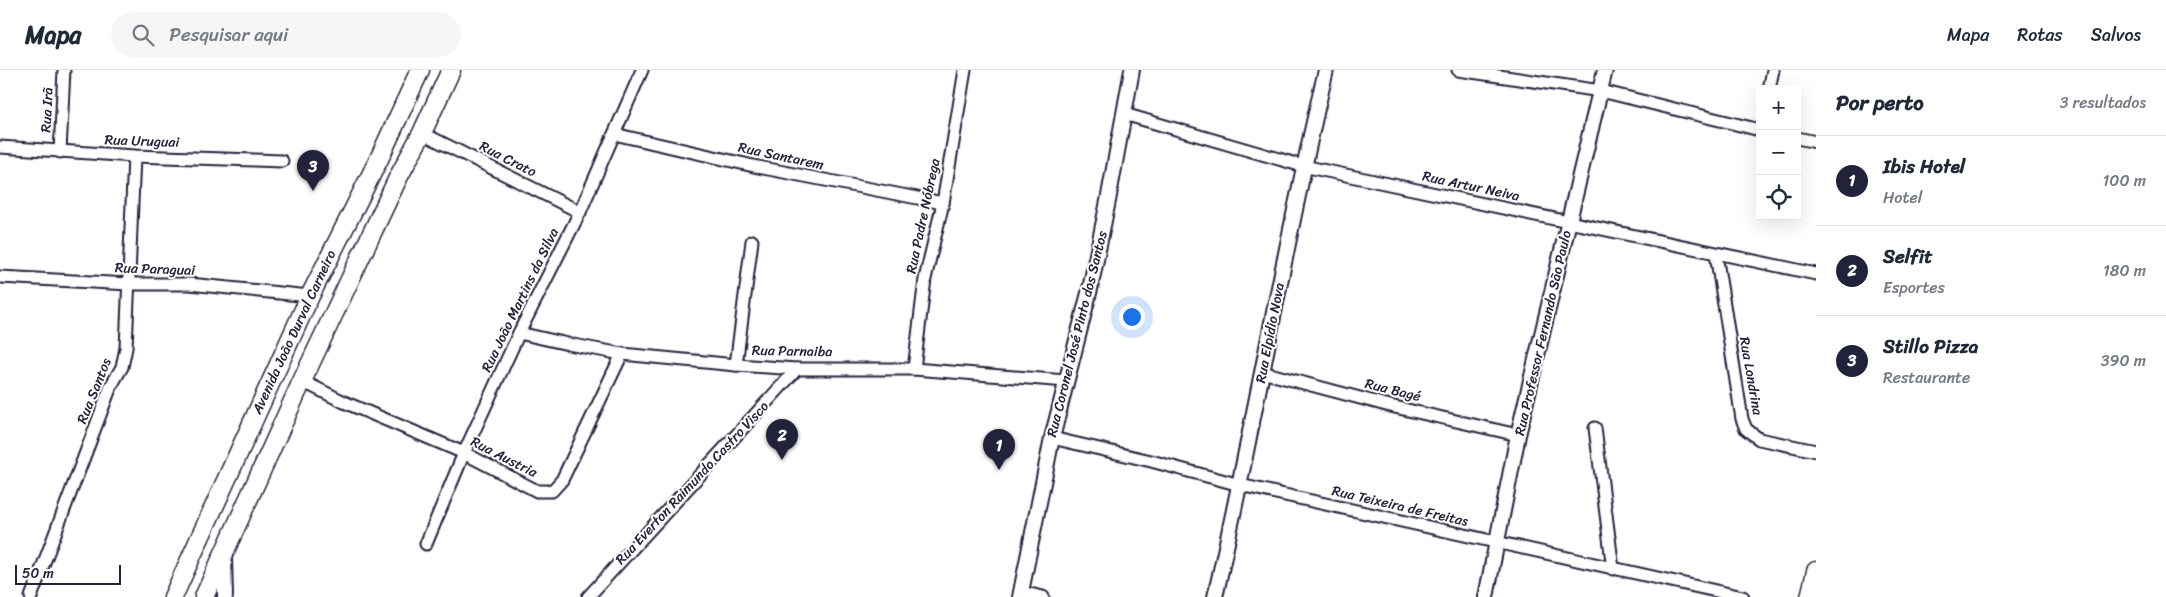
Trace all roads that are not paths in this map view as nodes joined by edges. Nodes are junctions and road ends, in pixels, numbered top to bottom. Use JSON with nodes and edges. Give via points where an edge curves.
{"nodes":[{"id":1,"x":64,"y":70,"type":"edge"},
{"id":2,"x":420,"y":70,"type":"edge"},
{"id":3,"x":451,"y":70,"type":"edge"},
{"id":4,"x":642,"y":70,"type":"edge"},
{"id":5,"x":965,"y":70,"type":"edge"},
{"id":6,"x":1132,"y":70,"type":"edge"},
{"id":7,"x":1326,"y":70,"type":"edge"},
{"id":8,"x":1458,"y":70,"type":"edge"},
{"id":9,"x":1605,"y":70,"type":"edge"},
{"id":10,"x":1774,"y":70,"type":"edge"},
{"id":11,"x":1770,"y":85,"type":"edge"},
{"id":12,"x":1601,"y":91,"type":"junction"},
{"id":13,"x":1124,"y":114,"type":"junction"},
{"id":14,"x":1756,"y":129,"type":"edge"},
{"id":15,"x":422,"y":132,"type":"junction"},
{"id":16,"x":614,"y":134,"type":"junction"},
{"id":17,"x":1801,"y":139,"type":"edge"},
{"id":18,"x":1816,"y":142,"type":"edge"},
{"id":19,"x":0,"y":147,"type":"edge"},
{"id":20,"x":60,"y":152,"type":"junction"},
{"id":21,"x":134,"y":156,"type":"junction"},
{"id":22,"x":282,"y":162,"type":"dead end"},
{"id":23,"x":1303,"y":166,"type":"junction"},
{"id":24,"x":943,"y":203,"type":"junction"},
{"id":25,"x":580,"y":212,"type":"junction"},
{"id":26,"x":1569,"y":222,"type":"junction"},
{"id":27,"x":752,"y":241,"type":"dead end"},
{"id":28,"x":1716,"y":254,"type":"junction"},
{"id":29,"x":1816,"y":274,"type":"edge"},
{"id":30,"x":0,"y":278,"type":"edge"},
{"id":31,"x":129,"y":284,"type":"junction"},
{"id":32,"x":310,"y":296,"type":"junction"},
{"id":33,"x":519,"y":333,"type":"junction"},
{"id":34,"x":622,"y":354,"type":"junction"},
{"id":35,"x":736,"y":365,"type":"junction"},
{"id":36,"x":797,"y":369,"type":"junction"},
{"id":37,"x":914,"y":369,"type":"junction"},
{"id":38,"x":1262,"y":372,"type":"junction"},
{"id":39,"x":302,"y":381,"type":"junction"},
{"id":40,"x":1066,"y":381,"type":"junction"},
{"id":41,"x":1595,"y":428,"type":"dead end"},
{"id":42,"x":1518,"y":435,"type":"junction"},
{"id":43,"x":1052,"y":438,"type":"junction"},
{"id":44,"x":1816,"y":451,"type":"edge"},
{"id":45,"x":464,"y":453,"type":"junction"},
{"id":46,"x":1240,"y":485,"type":"junction"},
{"id":47,"x":1498,"y":543,"type":"junction"},
{"id":48,"x":426,"y":544,"type":"dead end"},
{"id":49,"x":224,"y":556,"type":"junction"},
{"id":50,"x":1613,"y":569,"type":"junction"},
{"id":51,"x":1816,"y":570,"type":"edge"},
{"id":52,"x":1020,"y":595,"type":"edge"},
{"id":53,"x":31,"y":597,"type":"edge"},
{"id":54,"x":173,"y":597,"type":"edge"},
{"id":55,"x":204,"y":597,"type":"edge"},
{"id":56,"x":225,"y":597,"type":"edge"},
{"id":57,"x":588,"y":597,"type":"edge"},
{"id":58,"x":1043,"y":597,"type":"edge"},
{"id":59,"x":1215,"y":597,"type":"edge"},
{"id":60,"x":1486,"y":597,"type":"edge"},
{"id":61,"x":1743,"y":597,"type":"edge"},
{"id":62,"x":1810,"y":597,"type":"edge"}],
"edges":[{"from":1,"to":20,"type":"street","name":"Rua Irã"},
{"from":2,"to":32,"type":"main road","name":"Avenida João Durval Carneiro"},
{"from":3,"to":15,"type":"main road","name":"Avenida João Durval Carneiro"},
{"from":4,"to":16,"type":"street","name":"Rua João Martins da Silva"},
{"from":5,"to":24,"type":"street","name":"Rua Padre Nóbrega"},
{"from":6,"to":13,"type":"street","name":"Rua Coronel José Pinto dos Santos"},
{"from":7,"to":23,"type":"street","name":"Rua Elpídio Nova"},
{"from":8,"to":12,"type":"street"},
{"from":9,"to":12,"type":"street","name":"Rua Professor Fernando São Paulo"},
{"from":10,"to":11,"type":"street"},
{"from":12,"to":14,"type":"street"},
{"from":12,"to":26,"type":"street","name":"Rua Professor Fernando São Paulo"},
{"from":13,"to":23,"type":"street","name":"Rua Artur Neiva"},
{"from":13,"to":40,"type":"street","name":"Rua Coronel José Pinto dos Santos","via":[[1090,289]]},
{"from":15,"to":25,"type":"street","name":"Rua Crato"},
{"from":15,"to":39,"type":"main road","name":"Avenida João Durval Carneiro"},
{"from":16,"to":24,"type":"street","name":"Rua Santarem","via":[[758,168]]},
{"from":16,"to":25,"type":"street","name":"Rua João Martins da Silva"},
{"from":17,"to":18,"type":"street"},
{"from":19,"to":20,"type":"street","name":"Rua Uruguai"},
{"from":20,"to":21,"type":"street","name":"Rua Uruguai"},
{"from":21,"to":22,"type":"street","name":"Rua Uruguai"},
{"from":21,"to":31,"type":"street","name":"Rua Santos"},
{"from":23,"to":26,"type":"street","name":"Rua Artur Neiva"},
{"from":23,"to":38,"type":"street","name":"Rua Elpídio Nova"},
{"from":24,"to":37,"type":"street","name":"Rua Padre Nóbrega","via":[[925,279]]},
{"from":25,"to":33,"type":"street","name":"Rua João Martins da Silva"},
{"from":26,"to":28,"type":"street","name":"Rua Artur Neiva"},
{"from":26,"to":42,"type":"street","name":"Rua Professor Fernando São Paulo"},
{"from":27,"to":35,"type":"street"},
{"from":28,"to":29,"type":"street","name":"Rua Artur Neiva"},
{"from":28,"to":44,"type":"street","name":"Rua Londrina","via":[[1746,429],[1759,439]]},
{"from":30,"to":31,"type":"street","name":"Rua Paraguai"},
{"from":31,"to":32,"type":"street","name":"Rua Paraguai","via":[[189,284]]},
{"from":31,"to":53,"type":"street","name":"Rua Santos","via":[[122,368],[104,404]]},
{"from":32,"to":54,"type":"main road","name":"Avenida João Durval Carneiro"},
{"from":33,"to":34,"type":"street","name":"Rua Parnaiba"},
{"from":33,"to":45,"type":"street","name":"Rua João Martins da Silva"},
{"from":34,"to":35,"type":"street","name":"Rua Parnaiba"},
{"from":34,"to":45,"type":"street","name":"Rua Austria","via":[[562,480],[552,491],[537,490]]},
{"from":35,"to":36,"type":"street","name":"Rua Parnaiba"},
{"from":36,"to":37,"type":"street","name":"Rua Parnaiba"},
{"from":36,"to":57,"type":"street","name":"Rua Everton Raimundo Castro Visco"},
{"from":37,"to":40,"type":"street","name":"Rua Parnaiba"},
{"from":38,"to":42,"type":"street","name":"Rua Bagé"},
{"from":38,"to":46,"type":"street","name":"Rua Elpídio Nova"},
{"from":39,"to":45,"type":"street","name":"Rua Austria"},
{"from":39,"to":49,"type":"main road","name":"Avenida João Durval Carneiro"},
{"from":40,"to":43,"type":"street","name":"Rua Coronel José Pinto dos Santos"},
{"from":41,"to":50,"type":"street"},
{"from":42,"to":47,"type":"street","name":"Rua Professor Fernando São Paulo"},
{"from":43,"to":46,"type":"street","name":"Rua Teixeira de Freitas"},
{"from":43,"to":52,"type":"street","name":"Rua Coronel José Pinto dos Santos"},
{"from":45,"to":48,"type":"street","name":"Rua João Martins da Silva"},
{"from":46,"to":47,"type":"street","name":"Rua Teixeira de Freitas"},
{"from":46,"to":59,"type":"street","name":"Rua Elpídio Nova"},
{"from":47,"to":50,"type":"street","name":"Rua Teixeira de Freitas"},
{"from":47,"to":60,"type":"street","name":"Rua Professor Fernando São Paulo"},
{"from":49,"to":55,"type":"main road","name":"Avenida João Durval Carneiro"},
{"from":49,"to":56,"type":"street"},
{"from":50,"to":61,"type":"street","name":"Rua Teixeira de Freitas"},
{"from":51,"to":62,"type":"main road"},
{"from":52,"to":58,"type":"street"}]}
